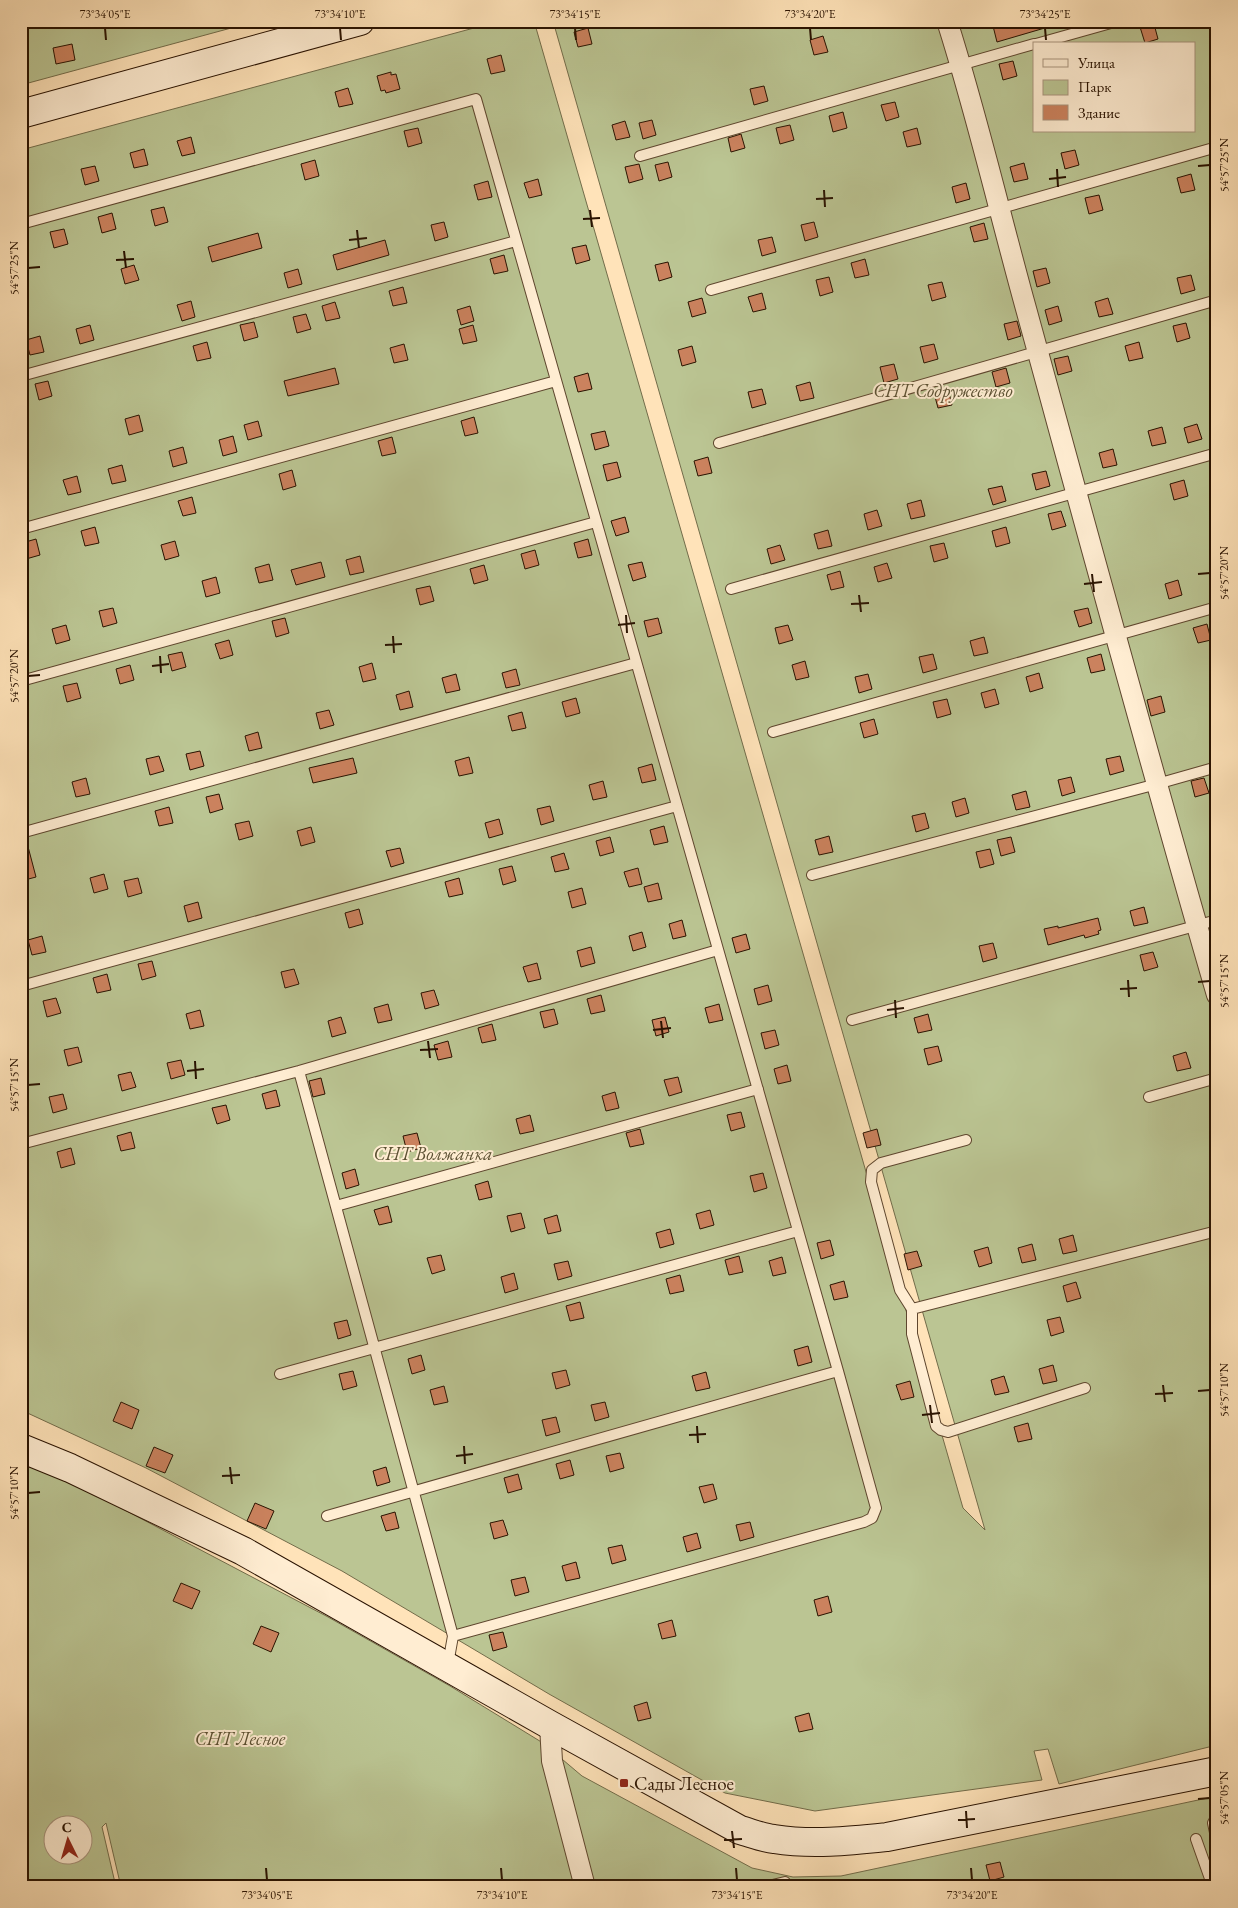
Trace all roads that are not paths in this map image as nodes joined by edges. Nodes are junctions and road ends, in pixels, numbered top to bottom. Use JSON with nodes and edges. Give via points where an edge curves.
{"nodes":[{"id":1,"x":360,"y":21,"type":"edge"},
{"id":2,"x":948,"y":21,"type":"edge"},
{"id":3,"x":1118,"y":21,"type":"edge"},
{"id":4,"x":1042,"y":42,"type":"edge"},
{"id":5,"x":1033,"y":45,"type":"edge"},
{"id":6,"x":961,"y":64,"type":"junction"},
{"id":7,"x":21,"y":114,"type":"edge"},
{"id":8,"x":1217,"y":147,"type":"edge"},
{"id":9,"x":640,"y":156,"type":"dead end"},
{"id":10,"x":998,"y":207,"type":"junction"},
{"id":11,"x":21,"y":224,"type":"edge"},
{"id":12,"x":516,"y":241,"type":"junction"},
{"id":13,"x":711,"y":290,"type":"dead end"},
{"id":14,"x":1217,"y":300,"type":"edge"},
{"id":15,"x":1037,"y":350,"type":"junction"},
{"id":16,"x":21,"y":376,"type":"edge"},
{"id":17,"x":556,"y":381,"type":"junction"},
{"id":18,"x":719,"y":443,"type":"dead end"},
{"id":19,"x":1217,"y":454,"type":"edge"},
{"id":20,"x":1076,"y":492,"type":"junction"},
{"id":21,"x":596,"y":522,"type":"junction"},
{"id":22,"x":21,"y":528,"type":"edge"},
{"id":23,"x":731,"y":589,"type":"dead end"},
{"id":24,"x":1217,"y":607,"type":"edge"},
{"id":25,"x":1116,"y":636,"type":"junction"},
{"id":26,"x":636,"y":663,"type":"junction"},
{"id":27,"x":21,"y":682,"type":"edge"},
{"id":28,"x":773,"y":732,"type":"dead end"},
{"id":29,"x":1217,"y":767,"type":"edge"},
{"id":30,"x":1158,"y":784,"type":"junction"},
{"id":31,"x":677,"y":806,"type":"junction"},
{"id":32,"x":21,"y":833,"type":"edge"},
{"id":33,"x":812,"y":875,"type":"dead end"},
{"id":34,"x":1217,"y":920,"type":"edge"},
{"id":35,"x":1197,"y":925,"type":"junction"},
{"id":36,"x":718,"y":950,"type":"junction"},
{"id":37,"x":21,"y":986,"type":"edge"},
{"id":38,"x":1217,"y":994,"type":"edge"},
{"id":39,"x":852,"y":1020,"type":"dead end"},
{"id":40,"x":299,"y":1071,"type":"junction"},
{"id":41,"x":1217,"y":1078,"type":"edge"},
{"id":42,"x":758,"y":1089,"type":"junction"},
{"id":43,"x":1149,"y":1097,"type":"dead end"},
{"id":44,"x":966,"y":1140,"type":"dead end"},
{"id":45,"x":21,"y":1144,"type":"edge"},
{"id":46,"x":336,"y":1206,"type":"junction"},
{"id":47,"x":798,"y":1231,"type":"junction"},
{"id":48,"x":1217,"y":1231,"type":"edge"},
{"id":49,"x":912,"y":1309,"type":"junction"},
{"id":50,"x":375,"y":1349,"type":"junction"},
{"id":51,"x":838,"y":1371,"type":"junction"},
{"id":52,"x":280,"y":1374,"type":"dead end"},
{"id":53,"x":1085,"y":1388,"type":"dead end"},
{"id":54,"x":21,"y":1448,"type":"edge"},
{"id":55,"x":413,"y":1491,"type":"junction"},
{"id":56,"x":326,"y":1516,"type":"dead end"},
{"id":57,"x":453,"y":1636,"type":"junction"},
{"id":58,"x":448,"y":1666,"type":"junction"},
{"id":59,"x":550,"y":1726,"type":"junction"},
{"id":60,"x":1217,"y":1771,"type":"edge"},
{"id":61,"x":1217,"y":1816,"type":"edge"},
{"id":62,"x":1196,"y":1839,"type":"dead end"},
{"id":63,"x":1217,"y":1842,"type":"edge"},
{"id":64,"x":785,"y":1882,"type":"dead end"},
{"id":65,"x":585,"y":1887,"type":"edge"},
{"id":66,"x":764,"y":1887,"type":"edge"},
{"id":67,"x":1213,"y":1887,"type":"edge"}],
"edges":[{"from":1,"to":7,"type":"street"},
{"from":2,"to":6,"type":"street"},
{"from":3,"to":4,"type":"lane"},
{"from":5,"to":6,"type":"lane"},
{"from":6,"to":9,"type":"lane"},
{"from":6,"to":10,"type":"street"},
{"from":8,"to":10,"type":"lane"},
{"from":10,"to":13,"type":"lane"},
{"from":10,"to":15,"type":"street"},
{"from":11,"to":12,"type":"lane","via":[[476,99]]},
{"from":12,"to":16,"type":"lane"},
{"from":12,"to":17,"type":"lane"},
{"from":14,"to":15,"type":"lane"},
{"from":15,"to":18,"type":"lane"},
{"from":15,"to":20,"type":"street"},
{"from":17,"to":21,"type":"lane"},
{"from":17,"to":22,"type":"lane"},
{"from":19,"to":20,"type":"lane"},
{"from":20,"to":23,"type":"lane"},
{"from":20,"to":25,"type":"street"},
{"from":21,"to":26,"type":"lane"},
{"from":21,"to":27,"type":"lane"},
{"from":24,"to":25,"type":"lane"},
{"from":25,"to":28,"type":"lane"},
{"from":25,"to":30,"type":"street"},
{"from":26,"to":31,"type":"lane"},
{"from":26,"to":32,"type":"lane"},
{"from":29,"to":30,"type":"lane"},
{"from":30,"to":33,"type":"lane"},
{"from":30,"to":35,"type":"street"},
{"from":31,"to":36,"type":"lane"},
{"from":31,"to":37,"type":"lane"},
{"from":34,"to":35,"type":"lane"},
{"from":35,"to":38,"type":"street"},
{"from":35,"to":39,"type":"lane"},
{"from":36,"to":40,"type":"lane"},
{"from":36,"to":42,"type":"lane"},
{"from":40,"to":45,"type":"lane"},
{"from":40,"to":46,"type":"lane"},
{"from":41,"to":43,"type":"lane"},
{"from":42,"to":46,"type":"lane"},
{"from":42,"to":47,"type":"lane"},
{"from":44,"to":49,"type":"lane","via":[[882,1163],[872,1170],[871,1182],[900,1290]]},
{"from":46,"to":50,"type":"lane"},
{"from":47,"to":50,"type":"lane"},
{"from":47,"to":51,"type":"lane"},
{"from":48,"to":49,"type":"lane"},
{"from":49,"to":53,"type":"lane","via":[[912,1334],[936,1426],[941,1430],[948,1432]]},
{"from":50,"to":52,"type":"lane"},
{"from":50,"to":55,"type":"lane"},
{"from":51,"to":55,"type":"lane"},
{"from":51,"to":57,"type":"lane","via":[[876,1508],[872,1518]]},
{"from":54,"to":58,"type":"street","via":[[243,1551]]},
{"from":55,"to":56,"type":"lane"},
{"from":55,"to":57,"type":"lane"},
{"from":57,"to":58,"type":"lane"},
{"from":58,"to":59,"type":"street"},
{"from":59,"to":60,"type":"street","via":[[740,1830],[772,1839],[809,1842],[887,1836]]},
{"from":59,"to":65,"type":"street","via":[[552,1761]]},
{"from":61,"to":63,"type":"lane","via":[[1213,1823]]},
{"from":62,"to":67,"type":"lane"},
{"from":64,"to":66,"type":"lane"}]}
